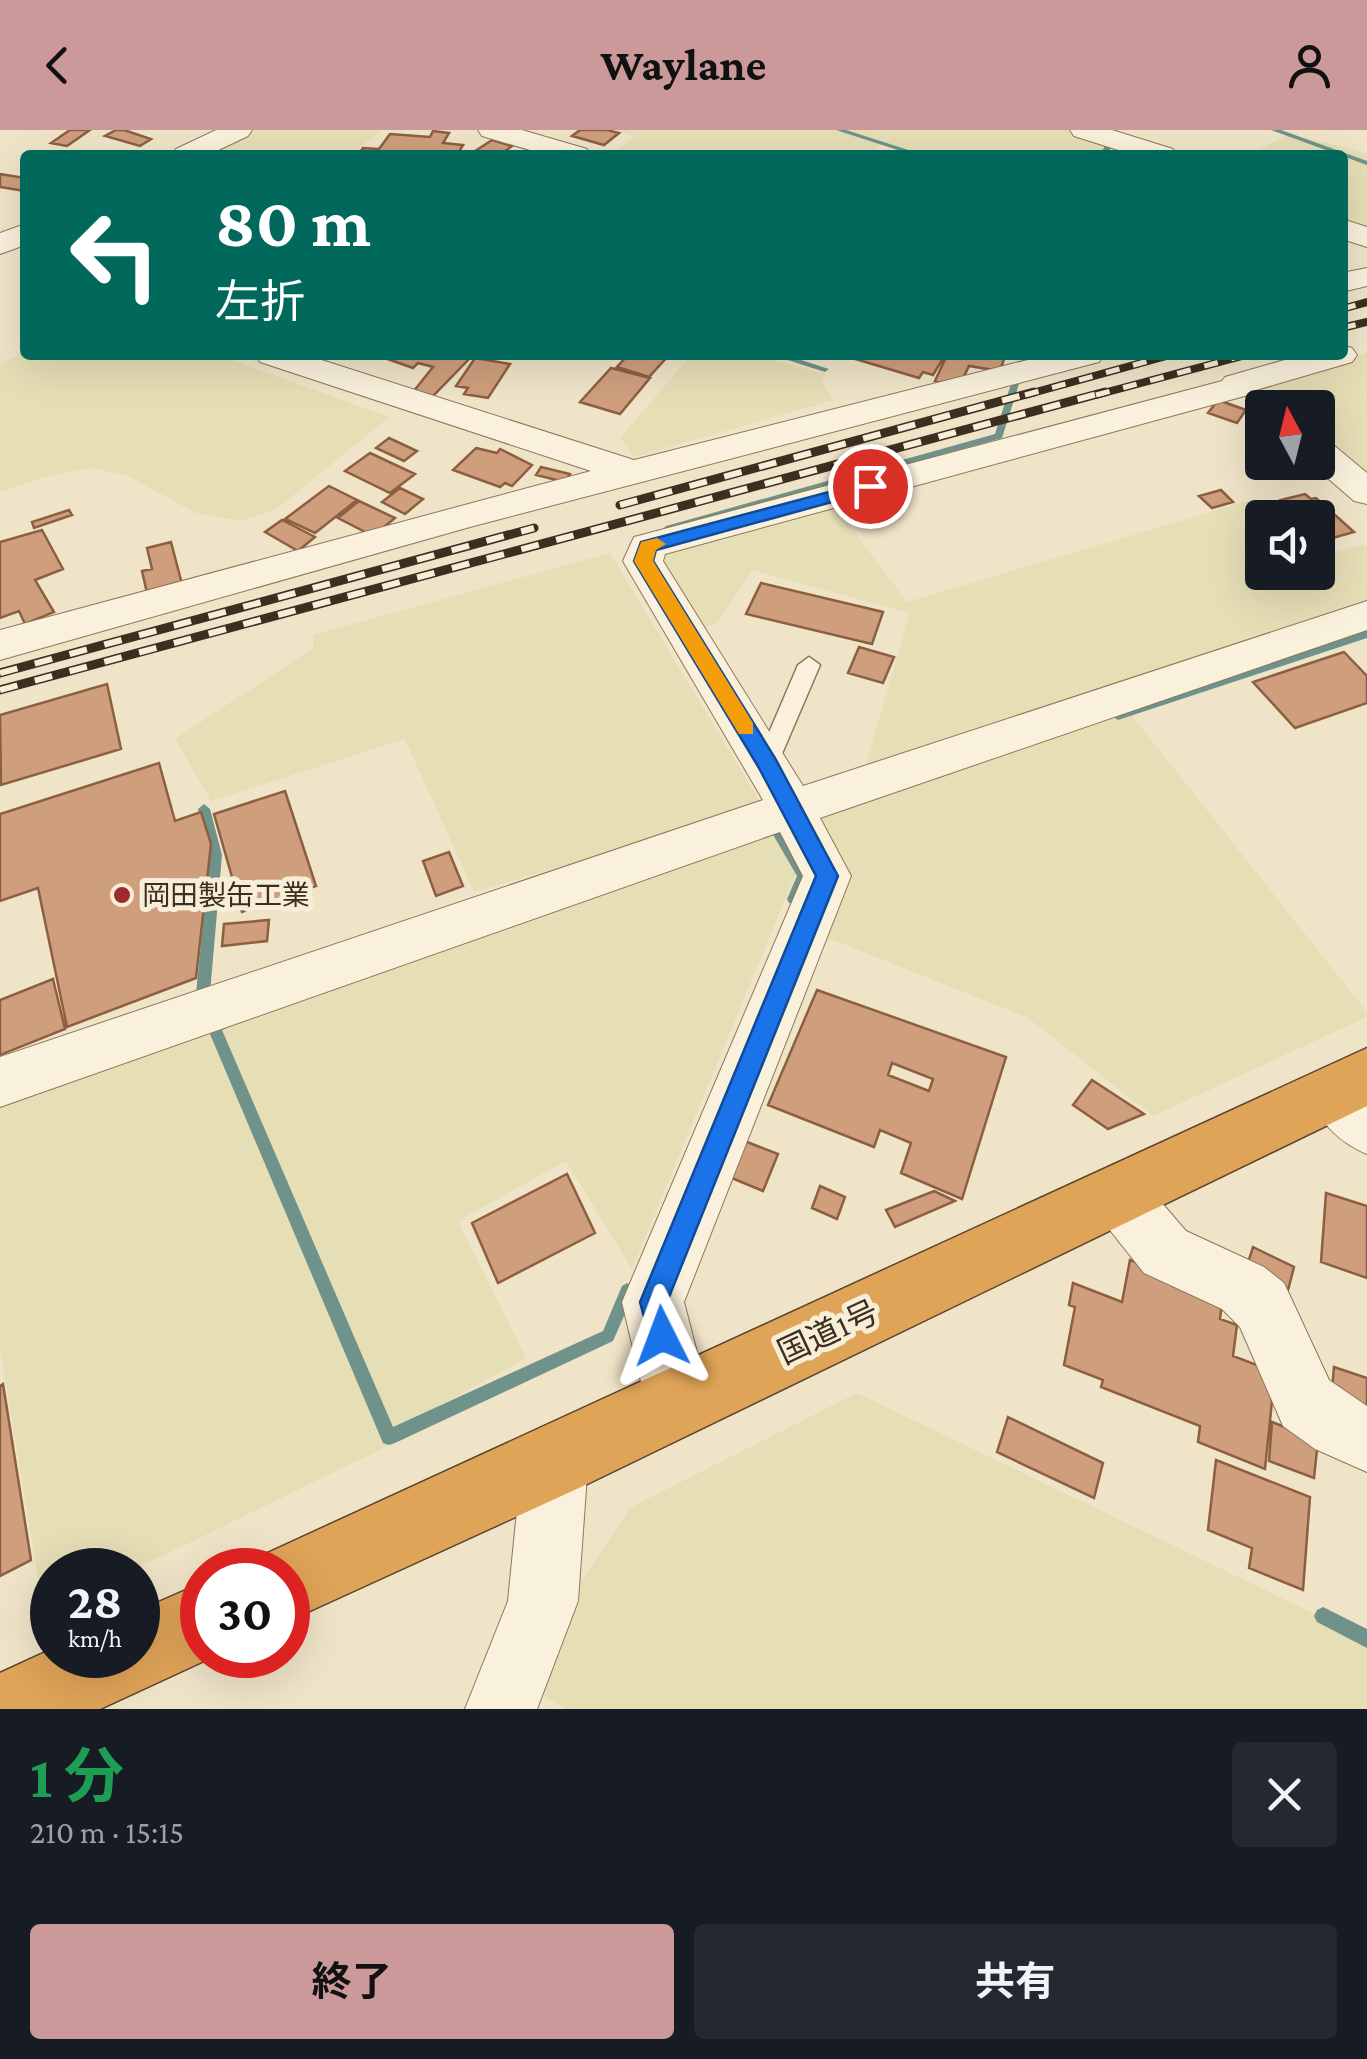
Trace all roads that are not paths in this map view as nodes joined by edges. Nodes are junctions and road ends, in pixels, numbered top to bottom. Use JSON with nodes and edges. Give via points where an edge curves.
{"nodes":[{"id":1,"x":238,"y":130,"type":"edge"},
{"id":2,"x":492,"y":130,"type":"edge"},
{"id":3,"x":1084,"y":130,"type":"edge"},
{"id":4,"x":1125,"y":142,"type":"edge"},
{"id":5,"x":196,"y":150,"type":"edge"},
{"id":6,"x":560,"y":150,"type":"edge"},
{"id":7,"x":1149,"y":150,"type":"edge"},
{"id":8,"x":20,"y":239,"type":"edge"},
{"id":9,"x":4,"y":260,"type":"edge"},
{"id":10,"x":287,"y":360,"type":"edge"},
{"id":11,"x":1068,"y":360,"type":"edge"},
{"id":12,"x":1324,"y":360,"type":"edge"},
{"id":13,"x":1238,"y":386,"type":"edge"},
{"id":14,"x":1335,"y":465,"type":"edge"},
{"id":15,"x":631,"y":472,"type":"junction"},
{"id":16,"x":1367,"y":492,"type":"edge"},
{"id":17,"x":1367,"y":615,"type":"edge"},
{"id":18,"x":0,"y":645,"type":"edge"},
{"id":19,"x":808,"y":665,"type":"dead end"},
{"id":20,"x":767,"y":763,"type":"junction"},
{"id":21,"x":791,"y":808,"type":"junction"},
{"id":22,"x":0,"y":1082,"type":"edge"},
{"id":23,"x":1356,"y":1098,"type":"edge"},
{"id":24,"x":1117,"y":1194,"type":"junction"},
{"id":25,"x":678,"y":1403,"type":"junction"},
{"id":26,"x":1367,"y":1440,"type":"edge"},
{"id":27,"x":555,"y":1461,"type":"junction"},
{"id":28,"x":310,"y":1573,"type":"edge"},
{"id":29,"x":79,"y":1678,"type":"edge"},
{"id":30,"x":11,"y":1709,"type":"edge"},
{"id":31,"x":500,"y":1709,"type":"edge"}],
"edges":[{"from":1,"to":5,"type":"street"},
{"from":2,"to":6,"type":"street"},
{"from":3,"to":4,"type":"street"},
{"from":4,"to":7,"type":"street"},
{"from":8,"to":9,"type":"street"},
{"from":10,"to":15,"type":"street"},
{"from":11,"to":15,"type":"street"},
{"from":12,"to":13,"type":"street"},
{"from":13,"to":20,"type":"street","via":[[648,546],[644,561]]},
{"from":14,"to":16,"type":"street"},
{"from":15,"to":18,"type":"street"},
{"from":17,"to":21,"type":"street"},
{"from":19,"to":20,"type":"lane"},
{"from":20,"to":21,"type":"street"},
{"from":21,"to":22,"type":"street"},
{"from":21,"to":25,"type":"street","via":[[827,876],[654,1302]]},
{"from":23,"to":24,"type":"highway","name":"国道1号"},
{"from":24,"to":25,"type":"highway","name":"国道1号"},
{"from":24,"to":26,"type":"street","via":[[1165,1252],[1243,1288],[1262,1305],[1306,1403]]},
{"from":25,"to":27,"type":"highway","name":"国道1号"},
{"from":27,"to":28,"type":"highway","name":"国道1号"},
{"from":27,"to":31,"type":"street","via":[[543,1601]]},
{"from":29,"to":30,"type":"highway"}]}
